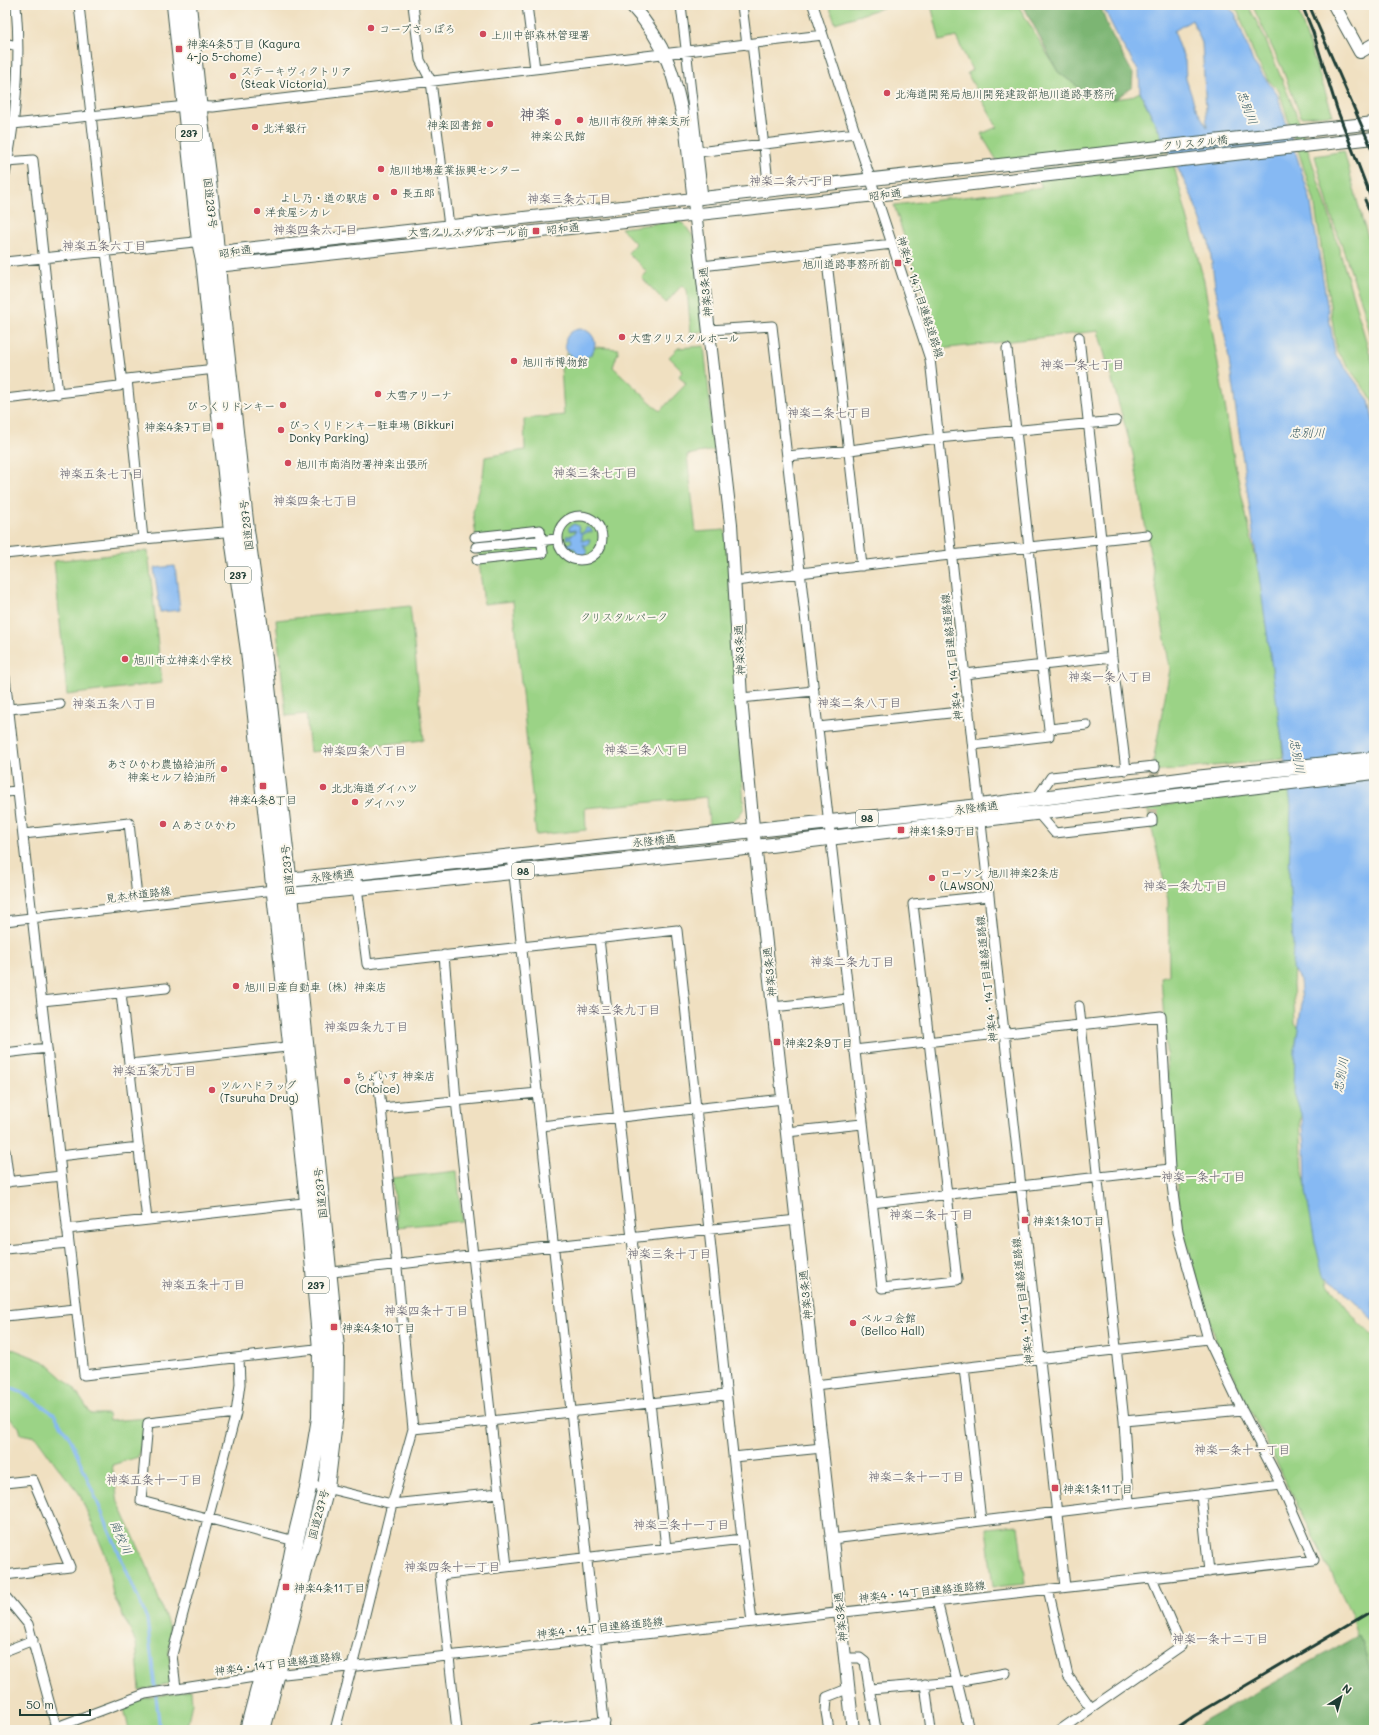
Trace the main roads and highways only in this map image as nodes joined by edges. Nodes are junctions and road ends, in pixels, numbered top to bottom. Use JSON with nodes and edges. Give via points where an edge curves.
{"nodes":[{"id":1,"x":175,"y":5,"type":"edge"},
{"id":2,"x":188,"y":5,"type":"edge"},
{"id":3,"x":192,"y":106,"type":"junction"},
{"id":4,"x":210,"y":252,"type":"junction"},
{"id":5,"x":239,"y":530,"type":"junction"},
{"id":6,"x":1374,"y":759,"type":"edge"},
{"id":7,"x":1374,"y":772,"type":"edge"},
{"id":8,"x":980,"y":813,"type":"junction"},
{"id":9,"x":289,"y":888,"type":"junction"},
{"id":10,"x":274,"y":890,"type":"junction"},
{"id":11,"x":298,"y":1046,"type":"junction"},
{"id":12,"x":328,"y":1348,"type":"junction"},
{"id":13,"x":303,"y":1543,"type":"junction"},
{"id":14,"x":271,"y":1675,"type":"junction"},
{"id":15,"x":248,"y":1730,"type":"edge"},
{"id":16,"x":262,"y":1730,"type":"edge"}],
"edges":[{"from":1,"to":3,"type":"highway","name":"国道237号","number":"237"},
{"from":2,"to":3,"type":"highway","name":"国道237号","number":"237"},
{"from":3,"to":4,"type":"highway","name":"国道237号","number":"237"},
{"from":4,"to":5,"type":"highway","name":"国道237号","number":"237"},
{"from":4,"to":5,"type":"highway","name":"国道237号","number":"237","via":[[215,369]]},
{"from":5,"to":9,"type":"highway","name":"国道237号","number":"237","via":[[263,650]]},
{"from":5,"to":10,"type":"highway","name":"国道237号","number":"237"},
{"from":6,"to":8,"type":"main road","name":"永隆橋通","number":"98","via":[[1195,778],[1036,799]]},
{"from":7,"to":8,"type":"main road","name":"永隆橋通","number":"98","via":[[1038,813]]},
{"from":8,"to":9,"type":"main road","name":"永隆橋通","number":"98","via":[[830,838],[755,847],[357,888]]},
{"from":8,"to":9,"type":"main road","name":"永隆橋通","number":"98","via":[[829,822],[355,872]]},
{"from":9,"to":10,"type":"main road","name":"永隆橋通","number":"98"},
{"from":9,"to":11,"type":"highway","name":"国道237号","number":"237"},
{"from":10,"to":11,"type":"highway","name":"国道237号","number":"237"},
{"from":11,"to":12,"type":"highway","name":"国道237号","number":"237"},
{"from":12,"to":13,"type":"highway","name":"国道237号","number":"237"},
{"from":12,"to":13,"type":"highway","name":"国道237号","number":"237","via":[[335,1414],[326,1488]]},
{"from":13,"to":14,"type":"highway","name":"国道237号","number":"237","via":[[286,1587]]},
{"from":14,"to":15,"type":"highway","name":"国道237号","number":"237"},
{"from":14,"to":16,"type":"highway","name":"国道237号","number":"237"}]}
